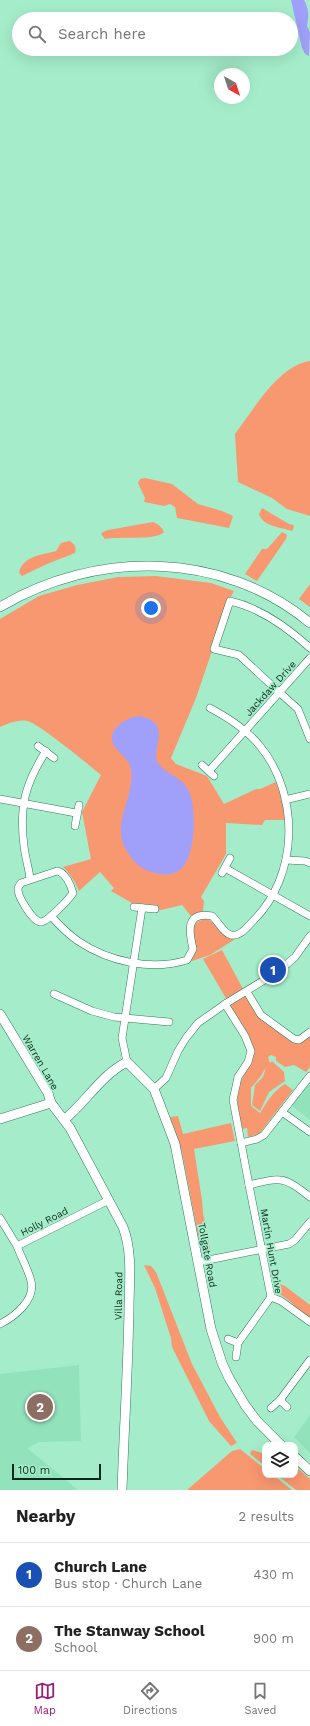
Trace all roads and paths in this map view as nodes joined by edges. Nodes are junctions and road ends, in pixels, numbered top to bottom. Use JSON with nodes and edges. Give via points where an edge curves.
{"nodes":[{"id":1,"x":0,"y":606,"type":"edge"},
{"id":2,"x":310,"y":623,"type":"edge"},
{"id":3,"x":310,"y":648,"type":"edge"},
{"id":4,"x":310,"y":658,"type":"edge"},
{"id":5,"x":280,"y":692,"type":"junction"},
{"id":6,"x":210,"y":708,"type":"dead end"},
{"id":7,"x":245,"y":730,"type":"junction"},
{"id":8,"x":310,"y":739,"type":"edge"},
{"id":9,"x":38,"y":746,"type":"dead end"},
{"id":10,"x":46,"y":752,"type":"junction"},
{"id":11,"x":54,"y":758,"type":"dead end"},
{"id":12,"x":202,"y":765,"type":"dead end"},
{"id":13,"x":209,"y":771,"type":"junction"},
{"id":14,"x":214,"y":776,"type":"dead end"},
{"id":15,"x":310,"y":794,"type":"edge"},
{"id":16,"x":0,"y":799,"type":"edge"},
{"id":17,"x":285,"y":800,"type":"junction"},
{"id":18,"x":23,"y":803,"type":"junction"},
{"id":19,"x":79,"y":805,"type":"dead end"},
{"id":20,"x":76,"y":813,"type":"junction"},
{"id":21,"x":75,"y":826,"type":"dead end"},
{"id":22,"x":230,"y":858,"type":"dead end"},
{"id":23,"x":286,"y":860,"type":"junction"},
{"id":24,"x":310,"y":864,"type":"edge"},
{"id":25,"x":30,"y":879,"type":"junction"},
{"id":26,"x":273,"y":895,"type":"junction"},
{"id":27,"x":134,"y":907,"type":"dead end"},
{"id":28,"x":142,"y":908,"type":"junction"},
{"id":29,"x":155,"y":909,"type":"dead end"},
{"id":30,"x":51,"y":916,"type":"junction"},
{"id":31,"x":310,"y":916,"type":"edge"},
{"id":32,"x":310,"y":936,"type":"edge"},
{"id":33,"x":134,"y":963,"type":"junction"},
{"id":34,"x":247,"y":992,"type":"junction"},
{"id":35,"x":54,"y":994,"type":"dead end"},
{"id":36,"x":225,"y":1004,"type":"junction"},
{"id":37,"x":0,"y":1014,"type":"edge"},
{"id":38,"x":125,"y":1019,"type":"junction"},
{"id":39,"x":169,"y":1022,"type":"dead end"},
{"id":40,"x":310,"y":1032,"type":"edge"},
{"id":41,"x":127,"y":1062,"type":"junction"},
{"id":42,"x":310,"y":1076,"type":"edge"},
{"id":43,"x":154,"y":1089,"type":"junction"},
{"id":44,"x":51,"y":1103,"type":"junction"},
{"id":45,"x":282,"y":1112,"type":"junction"},
{"id":46,"x":0,"y":1119,"type":"edge"},
{"id":47,"x":65,"y":1119,"type":"junction"},
{"id":48,"x":310,"y":1132,"type":"edge"},
{"id":49,"x":241,"y":1144,"type":"junction"},
{"id":50,"x":249,"y":1185,"type":"junction"},
{"id":51,"x":310,"y":1197,"type":"edge"},
{"id":52,"x":109,"y":1200,"type":"junction"},
{"id":53,"x":0,"y":1218,"type":"edge"},
{"id":54,"x":309,"y":1226,"type":"edge"},
{"id":55,"x":17,"y":1246,"type":"junction"},
{"id":56,"x":262,"y":1249,"type":"junction"},
{"id":57,"x":198,"y":1262,"type":"junction"},
{"id":58,"x":271,"y":1297,"type":"junction"},
{"id":59,"x":310,"y":1322,"type":"edge"},
{"id":60,"x":0,"y":1324,"type":"edge"},
{"id":61,"x":228,"y":1338,"type":"dead end"},
{"id":62,"x":238,"y":1344,"type":"junction"},
{"id":63,"x":236,"y":1357,"type":"dead end"},
{"id":64,"x":310,"y":1360,"type":"edge"},
{"id":65,"x":280,"y":1400,"type":"junction"},
{"id":66,"x":271,"y":1408,"type":"dead end"},
{"id":67,"x":287,"y":1408,"type":"dead end"},
{"id":68,"x":278,"y":1442,"type":"edge"},
{"id":69,"x":298,"y":1460,"type":"edge"},
{"id":70,"x":310,"y":1471,"type":"edge"},
{"id":71,"x":122,"y":1490,"type":"edge"}],
"edges":[{"from":1,"to":2,"type":"street","via":[[59,579],[85,572],[116,567],[154,566],[215,574],[262,593],[285,605]]},
{"from":3,"to":5,"type":"street","via":[[275,621],[243,604],[230,601],[214,649],[239,656]]},
{"from":4,"to":5,"type":"street","name":"Jackdaw Drive"},
{"from":5,"to":7,"type":"street","name":"Jackdaw Drive"},
{"from":5,"to":8,"type":"street","via":[[298,709]]},
{"from":6,"to":7,"type":"street"},
{"from":7,"to":13,"type":"street","name":"Jackdaw Drive"},
{"from":7,"to":17,"type":"street","via":[[271,762],[278,775]]},
{"from":9,"to":10,"type":"street"},
{"from":10,"to":11,"type":"street"},
{"from":10,"to":18,"type":"street","via":[[32,776]]},
{"from":12,"to":13,"type":"street"},
{"from":13,"to":14,"type":"street"},
{"from":15,"to":17,"type":"street"},
{"from":16,"to":18,"type":"street"},
{"from":17,"to":23,"type":"street","via":[[289,821]]},
{"from":18,"to":20,"type":"street"},
{"from":18,"to":25,"type":"street","via":[[24,846]]},
{"from":19,"to":20,"type":"street"},
{"from":20,"to":21,"type":"street"},
{"from":22,"to":26,"type":"street","via":[[224,871]]},
{"from":23,"to":24,"type":"street","via":[[305,861]]},
{"from":23,"to":26,"type":"street"},
{"from":25,"to":30,"type":"street","via":[[18,888],[20,896],[32,917],[38,921],[43,922]]},
{"from":25,"to":30,"type":"street","via":[[60,872],[72,888],[73,893],[69,899]]},
{"from":26,"to":31,"type":"street"},
{"from":26,"to":33,"type":"street","via":[[256,919],[236,935],[228,933],[212,916],[200,916],[192,921],[189,931],[193,949],[187,960],[176,964]]},
{"from":27,"to":28,"type":"street"},
{"from":28,"to":29,"type":"street"},
{"from":28,"to":33,"type":"street"},
{"from":30,"to":33,"type":"street","via":[[78,941],[114,959]]},
{"from":32,"to":34,"type":"street","via":[[295,957]]},
{"from":33,"to":38,"type":"street"},
{"from":34,"to":36,"type":"street"},
{"from":34,"to":40,"type":"street","via":[[261,1015],[294,1039],[299,1040]]},
{"from":35,"to":38,"type":"street","via":[[92,1011]]},
{"from":36,"to":43,"type":"street","via":[[198,1023],[186,1038],[166,1078]]},
{"from":36,"to":49,"type":"street","name":"Martin Hunt Drive","via":[[251,1051],[236,1084],[233,1100]]},
{"from":37,"to":44,"type":"street","name":"Warren Lane","via":[[48,1093]]},
{"from":38,"to":39,"type":"street"},
{"from":38,"to":41,"type":"street","via":[[122,1038]]},
{"from":41,"to":43,"type":"street","name":"Tollgate Road"},
{"from":41,"to":47,"type":"street","via":[[118,1066]]},
{"from":42,"to":45,"type":"street"},
{"from":43,"to":57,"type":"street","name":"Tollgate Road","via":[[175,1144]]},
{"from":44,"to":46,"type":"street"},
{"from":44,"to":47,"type":"street","name":"Warren Lane"},
{"from":45,"to":48,"type":"street"},
{"from":45,"to":49,"type":"street","via":[[262,1137]]},
{"from":47,"to":52,"type":"street","name":"Villa Road"},
{"from":49,"to":50,"type":"street","name":"Martin Hunt Drive"},
{"from":50,"to":51,"type":"street","via":[[286,1180]]},
{"from":50,"to":56,"type":"street","name":"Martin Hunt Drive"},
{"from":52,"to":55,"type":"street","name":"Holly Road"},
{"from":52,"to":71,"type":"street","name":"Villa Road","via":[[124,1227],[129,1250]]},
{"from":53,"to":55,"type":"street","name":"Holly Road"},
{"from":54,"to":56,"type":"street","via":[[289,1244]]},
{"from":55,"to":60,"type":"street","via":[[32,1288],[26,1303],[12,1318]]},
{"from":56,"to":57,"type":"street"},
{"from":56,"to":58,"type":"street","name":"Martin Hunt Drive"},
{"from":57,"to":68,"type":"street","name":"Tollgate Road","via":[[211,1329],[224,1367],[245,1405]]},
{"from":58,"to":59,"type":"street","via":[[281,1301]]},
{"from":58,"to":62,"type":"street","name":"Martin Hunt Drive"},
{"from":61,"to":62,"type":"street"},
{"from":62,"to":63,"type":"street","name":"Martin Hunt Drive"},
{"from":64,"to":65,"type":"street"},
{"from":65,"to":66,"type":"street"},
{"from":65,"to":67,"type":"street"},
{"from":69,"to":70,"type":"street"}]}
